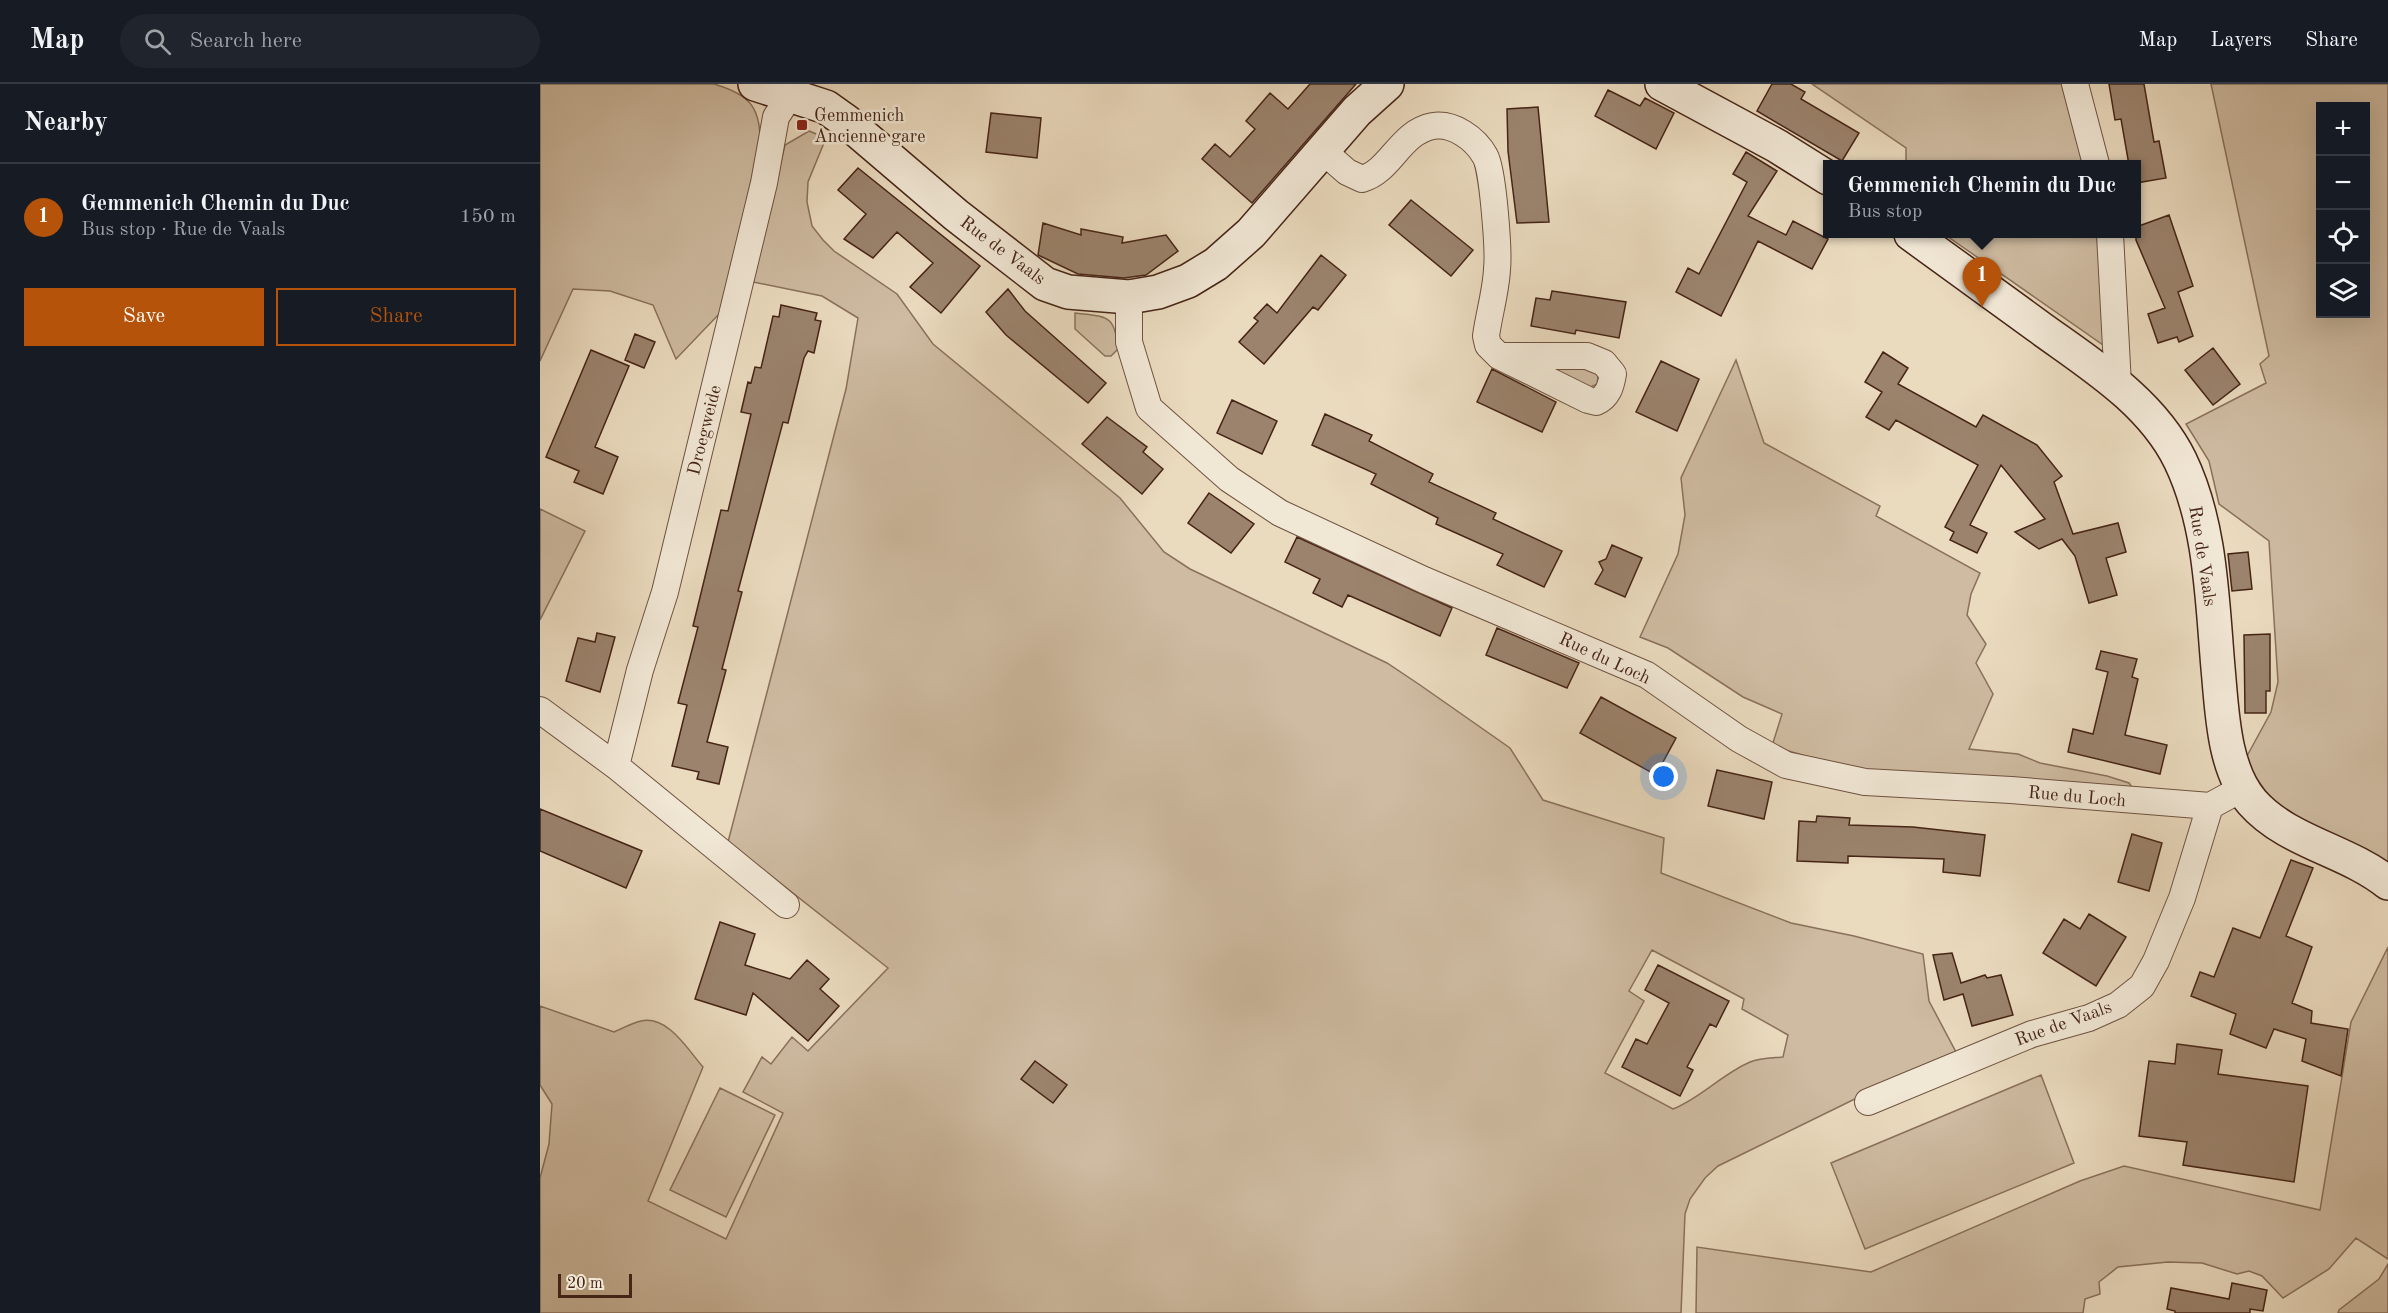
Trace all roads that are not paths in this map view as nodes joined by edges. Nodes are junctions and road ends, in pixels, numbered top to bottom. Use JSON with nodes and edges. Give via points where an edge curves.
{"nodes":[{"id":1,"x":755,"y":84,"type":"edge"},
{"id":2,"x":1387,"y":84,"type":"edge"},
{"id":3,"x":1662,"y":84,"type":"edge"},
{"id":4,"x":2075,"y":84,"type":"edge"},
{"id":5,"x":790,"y":94,"type":"junction"},
{"id":6,"x":1323,"y":151,"type":"junction"},
{"id":7,"x":2095,"y":160,"type":"edge"},
{"id":8,"x":1823,"y":175,"type":"edge"},
{"id":9,"x":1916,"y":238,"type":"edge"},
{"id":10,"x":2110,"y":238,"type":"edge"},
{"id":11,"x":1129,"y":297,"type":"junction"},
{"id":12,"x":1499,"y":356,"type":"dead end"},
{"id":13,"x":2118,"y":385,"type":"junction"},
{"id":14,"x":540,"y":710,"type":"edge"},
{"id":15,"x":616,"y":766,"type":"junction"},
{"id":16,"x":2243,"y":788,"type":"junction"},
{"id":17,"x":2210,"y":806,"type":"junction"},
{"id":18,"x":2384,"y":880,"type":"edge"},
{"id":19,"x":786,"y":905,"type":"dead end"},
{"id":20,"x":1868,"y":1102,"type":"dead end"}],
"edges":[{"from":1,"to":5,"type":"main road","name":"Rue de Vaals"},
{"from":2,"to":6,"type":"main road","name":"Rue de Vaals","via":[[1357,111]]},
{"from":3,"to":8,"type":"main road"},
{"from":4,"to":7,"type":"street"},
{"from":5,"to":11,"type":"main road","name":"Rue de Vaals","via":[[826,107],[847,122],[1045,284],[1068,292]]},
{"from":5,"to":15,"type":"street","name":"Droegweide","via":[[776,117],[764,183],[670,570]]},
{"from":6,"to":11,"type":"main road","name":"Rue de Vaals","via":[[1251,233],[1216,264],[1188,281]]},
{"from":6,"to":12,"type":"street","via":[[1347,172],[1362,179],[1373,176],[1407,138],[1432,126],[1453,127],[1485,156],[1498,268],[1486,336],[1488,345]]},
{"from":9,"to":13,"type":"main road","name":"Rue de Vaals"},
{"from":10,"to":13,"type":"street"},
{"from":11,"to":17,"type":"street","name":"Rue du Loch","via":[[1129,342],[1149,408],[1229,479],[1290,518],[1647,675],[1739,739],[1786,765],[1865,782]]},
{"from":13,"to":16,"type":"main road","name":"Rue de Vaals","via":[[2165,437],[2192,489],[2209,571],[2225,740]]},
{"from":14,"to":15,"type":"street"},
{"from":15,"to":19,"type":"street"},
{"from":16,"to":17,"type":"street"},
{"from":16,"to":18,"type":"main road","name":"Rue de Vaals","via":[[2263,814]]},
{"from":17,"to":20,"type":"street","name":"Rue de Vaals","via":[[2182,898],[2142,986],[2118,1005],[2032,1034]]}]}
